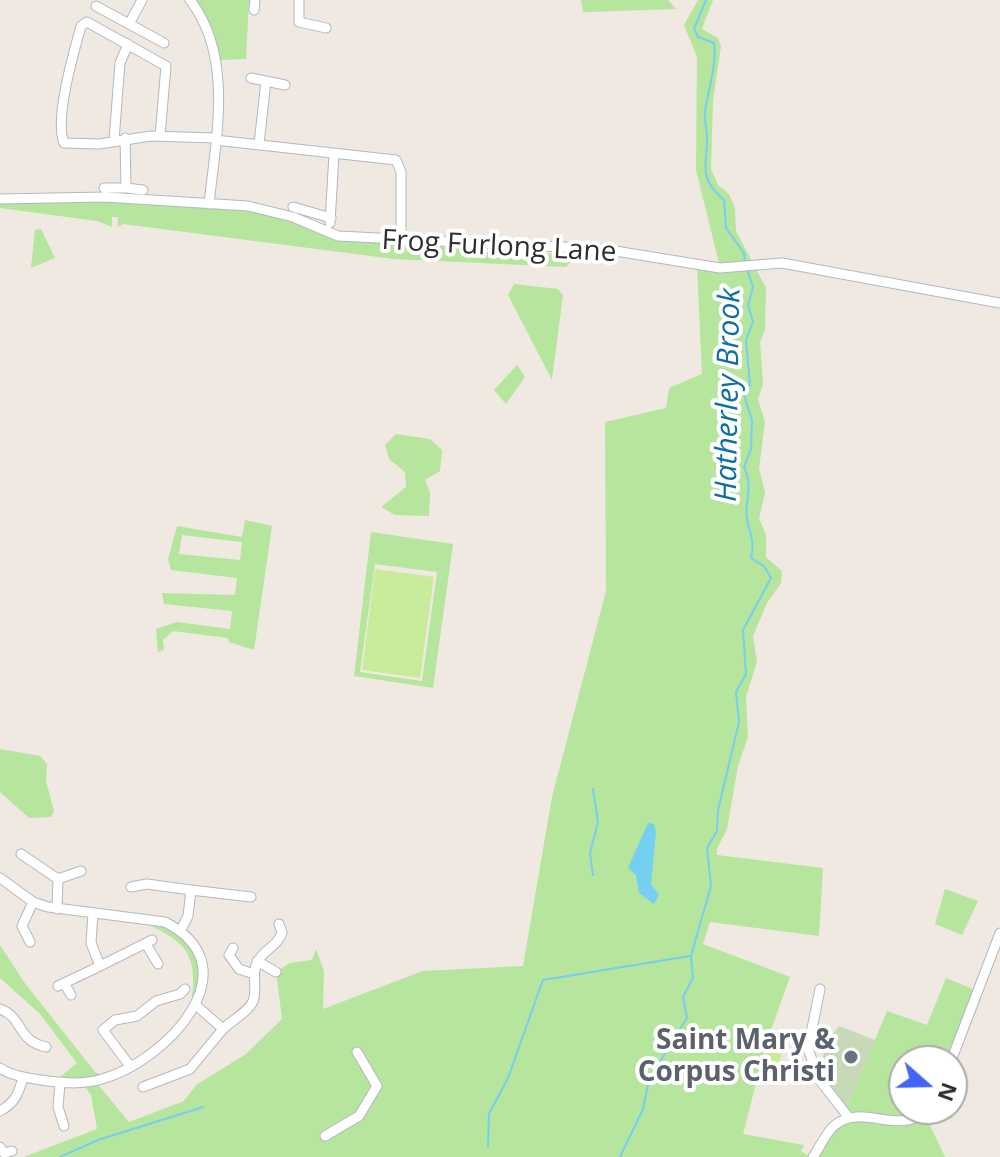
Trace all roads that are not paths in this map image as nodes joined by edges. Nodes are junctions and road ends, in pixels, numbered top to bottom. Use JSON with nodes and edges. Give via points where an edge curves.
{"nodes":[{"id":1,"x":142,"y":0,"type":"edge"},
{"id":2,"x":190,"y":0,"type":"edge"},
{"id":3,"x":299,"y":0,"type":"edge"},
{"id":4,"x":96,"y":6,"type":"dead end"},
{"id":5,"x":129,"y":24,"type":"junction"},
{"id":6,"x":326,"y":28,"type":"dead end"},
{"id":7,"x":164,"y":43,"type":"dead end"},
{"id":8,"x":128,"y":44,"type":"junction"},
{"id":9,"x":251,"y":78,"type":"dead end"},
{"id":10,"x":266,"y":81,"type":"junction"},
{"id":11,"x":285,"y":85,"type":"dead end"},
{"id":12,"x":160,"y":136,"type":"junction"},
{"id":13,"x":125,"y":138,"type":"junction"},
{"id":14,"x":215,"y":139,"type":"junction"},
{"id":15,"x":114,"y":140,"type":"junction"},
{"id":16,"x":259,"y":144,"type":"junction"},
{"id":17,"x":334,"y":154,"type":"junction"},
{"id":18,"x":104,"y":188,"type":"dead end"},
{"id":19,"x":126,"y":188,"type":"junction"},
{"id":20,"x":143,"y":190,"type":"dead end"},
{"id":21,"x":0,"y":199,"type":"edge"},
{"id":22,"x":209,"y":204,"type":"junction"},
{"id":23,"x":293,"y":207,"type":"dead end"},
{"id":24,"x":400,"y":232,"type":"dead end"},
{"id":25,"x":1000,"y":303,"type":"edge"},
{"id":26,"x":24,"y":859,"type":"dead end"},
{"id":27,"x":81,"y":871,"type":"dead end"},
{"id":28,"x":0,"y":878,"type":"edge"},
{"id":29,"x":58,"y":879,"type":"junction"},
{"id":30,"x":136,"y":884,"type":"dead end"},
{"id":31,"x":191,"y":890,"type":"junction"},
{"id":32,"x":245,"y":899,"type":"dead end"},
{"id":33,"x":33,"y":902,"type":"junction"},
{"id":34,"x":57,"y":909,"type":"junction"},
{"id":35,"x":93,"y":913,"type":"junction"},
{"id":36,"x":181,"y":930,"type":"junction"},
{"id":37,"x":283,"y":930,"type":"dead end"},
{"id":38,"x":1000,"y":933,"type":"edge"},
{"id":39,"x":30,"y":942,"type":"dead end"},
{"id":40,"x":229,"y":953,"type":"dead end"},
{"id":41,"x":257,"y":961,"type":"junction"},
{"id":42,"x":158,"y":964,"type":"dead end"},
{"id":43,"x":100,"y":966,"type":"junction"},
{"id":44,"x":276,"y":972,"type":"dead end"},
{"id":45,"x":254,"y":974,"type":"junction"},
{"id":46,"x":820,"y":989,"type":"dead end"},
{"id":47,"x":183,"y":994,"type":"dead end"},
{"id":48,"x":71,"y":995,"type":"dead end"},
{"id":49,"x":197,"y":1006,"type":"junction"},
{"id":50,"x":0,"y":1009,"type":"edge"},
{"id":51,"x":223,"y":1029,"type":"junction"},
{"id":52,"x":957,"y":1045,"type":"edge"},
{"id":53,"x":46,"y":1047,"type":"dead end"},
{"id":54,"x":357,"y":1052,"type":"dead end"},
{"id":55,"x":130,"y":1066,"type":"junction"},
{"id":56,"x":0,"y":1068,"type":"edge"},
{"id":57,"x":23,"y":1077,"type":"junction"},
{"id":58,"x":60,"y":1083,"type":"junction"},
{"id":59,"x":144,"y":1083,"type":"dead end"},
{"id":60,"x":0,"y":1111,"type":"edge"},
{"id":61,"x":849,"y":1118,"type":"junction"},
{"id":62,"x":888,"y":1122,"type":"edge"},
{"id":63,"x":64,"y":1126,"type":"dead end"},
{"id":64,"x":325,"y":1136,"type":"dead end"},
{"id":65,"x":813,"y":1157,"type":"edge"}],
"edges":[{"from":1,"to":5,"type":"street"},
{"from":2,"to":14,"type":"street","via":[[206,25],[218,69]]},
{"from":3,"to":6,"type":"street","via":[[299,22]]},
{"from":4,"to":5,"type":"street"},
{"from":5,"to":7,"type":"street"},
{"from":8,"to":12,"type":"street","via":[[166,66]]},
{"from":8,"to":15,"type":"street","via":[[120,63]]},
{"from":8,"to":15,"type":"street","via":[[87,22],[81,26],[67,87],[62,141]]},
{"from":9,"to":10,"type":"street"},
{"from":10,"to":11,"type":"street"},
{"from":10,"to":16,"type":"street"},
{"from":12,"to":13,"type":"street"},
{"from":12,"to":14,"type":"street"},
{"from":13,"to":15,"type":"street"},
{"from":13,"to":19,"type":"street"},
{"from":14,"to":16,"type":"street"},
{"from":14,"to":22,"type":"street"},
{"from":16,"to":17,"type":"street"},
{"from":17,"to":23,"type":"street","via":[[330,220]]},
{"from":17,"to":24,"type":"street","via":[[396,160],[401,172]]},
{"from":18,"to":19,"type":"street"},
{"from":19,"to":20,"type":"street"},
{"from":21,"to":22,"type":"street","name":"Frog Furlong Lane","via":[[105,197]]},
{"from":22,"to":25,"type":"street","name":"Frog Furlong Lane","via":[[267,208],[338,236],[573,247],[697,266],[782,263]]},
{"from":26,"to":29,"type":"street"},
{"from":27,"to":29,"type":"street"},
{"from":28,"to":33,"type":"street"},
{"from":29,"to":34,"type":"street"},
{"from":30,"to":31,"type":"street"},
{"from":31,"to":32,"type":"street"},
{"from":31,"to":36,"type":"street"},
{"from":33,"to":34,"type":"street"},
{"from":33,"to":39,"type":"street","via":[[22,926]]},
{"from":34,"to":35,"type":"street"},
{"from":35,"to":36,"type":"street","via":[[165,922]]},
{"from":35,"to":43,"type":"street","via":[[91,943]]},
{"from":36,"to":49,"type":"street","via":[[202,961]]},
{"from":37,"to":41,"type":"street","via":[[278,945]]},
{"from":38,"to":52,"type":"street"},
{"from":40,"to":45,"type":"street","via":[[239,969]]},
{"from":41,"to":44,"type":"street"},
{"from":41,"to":45,"type":"street"},
{"from":42,"to":43,"type":"street","via":[[149,942]]},
{"from":43,"to":48,"type":"street","via":[[61,985]]},
{"from":45,"to":51,"type":"street","via":[[250,1008]]},
{"from":46,"to":61,"type":"street","via":[[808,1048],[818,1078]]},
{"from":47,"to":55,"type":"street","via":[[101,1028]]},
{"from":49,"to":51,"type":"street"},
{"from":49,"to":55,"type":"street","via":[[181,1027]]},
{"from":50,"to":53,"type":"street","via":[[14,1017],[22,1036]]},
{"from":51,"to":59,"type":"street","via":[[190,1069]]},
{"from":54,"to":64,"type":"street","via":[[377,1086],[359,1116]]},
{"from":55,"to":58,"type":"street","via":[[83,1084]]},
{"from":56,"to":57,"type":"street"},
{"from":57,"to":58,"type":"street"},
{"from":57,"to":60,"type":"street","via":[[19,1092]]},
{"from":58,"to":63,"type":"street","via":[[58,1107]]},
{"from":61,"to":62,"type":"street"},
{"from":61,"to":65,"type":"street","via":[[835,1124]]}]}
